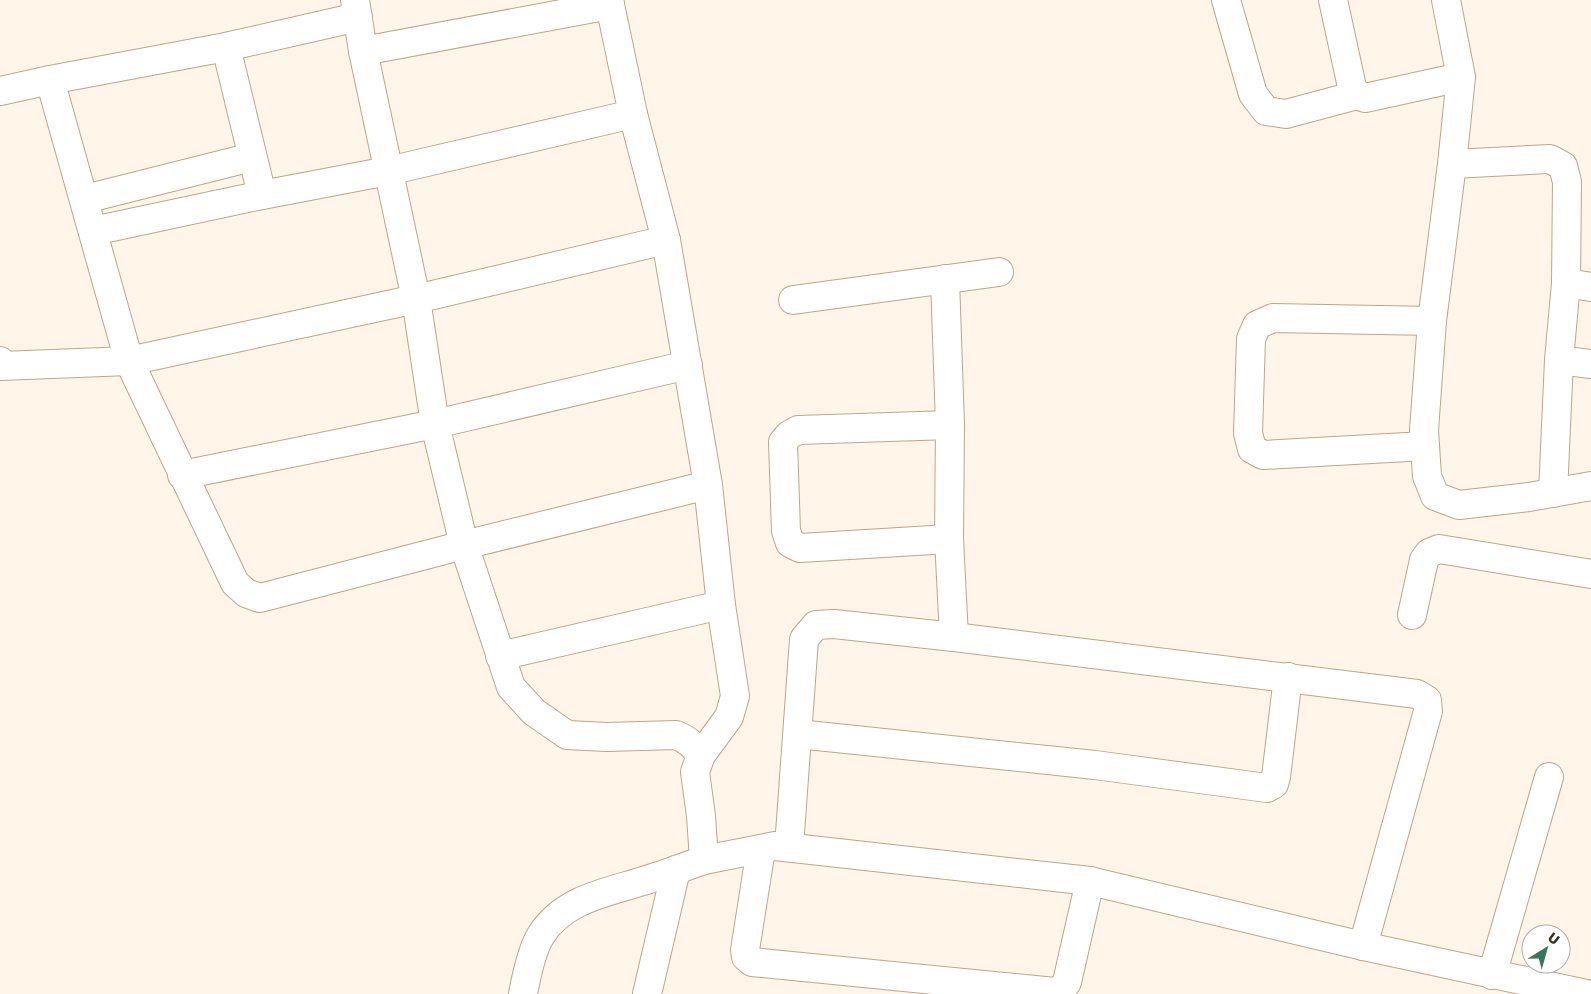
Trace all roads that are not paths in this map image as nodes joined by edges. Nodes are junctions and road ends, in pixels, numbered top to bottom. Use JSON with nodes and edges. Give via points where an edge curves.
{"nodes":[{"id":1,"x":1226,"y":0,"type":"edge"},
{"id":2,"x":1333,"y":0,"type":"edge"},
{"id":3,"x":1446,"y":0,"type":"edge"},
{"id":4,"x":609,"y":2,"type":"edge"},
{"id":5,"x":356,"y":9,"type":"edge"},
{"id":6,"x":226,"y":47,"type":"junction"},
{"id":7,"x":363,"y":51,"type":"junction"},
{"id":8,"x":1461,"y":76,"type":"junction"},
{"id":9,"x":50,"y":80,"type":"junction"},
{"id":10,"x":0,"y":91,"type":"edge"},
{"id":11,"x":1357,"y":95,"type":"junction"},
{"id":12,"x":633,"y":114,"type":"junction"},
{"id":13,"x":252,"y":157,"type":"junction"},
{"id":14,"x":1452,"y":164,"type":"junction"},
{"id":15,"x":388,"y":171,"type":"junction"},
{"id":16,"x":262,"y":196,"type":"junction"},
{"id":17,"x":85,"y":199,"type":"junction"},
{"id":18,"x":93,"y":231,"type":"junction"},
{"id":19,"x":666,"y":240,"type":"junction"},
{"id":20,"x":999,"y":272,"type":"dead end"},
{"id":21,"x":945,"y":279,"type":"junction"},
{"id":22,"x":1578,"y":285,"type":"edge"},
{"id":23,"x":416,"y":299,"type":"junction"},
{"id":24,"x":793,"y":300,"type":"dead end"},
{"id":25,"x":1432,"y":321,"type":"junction"},
{"id":26,"x":1559,"y":360,"type":"junction"},
{"id":27,"x":129,"y":361,"type":"junction"},
{"id":28,"x":0,"y":364,"type":"edge"},
{"id":29,"x":1591,"y":364,"type":"edge"},
{"id":30,"x":688,"y":365,"type":"junction"},
{"id":31,"x":435,"y":424,"type":"junction"},
{"id":32,"x":950,"y":425,"type":"junction"},
{"id":33,"x":1425,"y":446,"type":"junction"},
{"id":34,"x":182,"y":475,"type":"junction"},
{"id":35,"x":708,"y":485,"type":"junction"},
{"id":36,"x":1591,"y":486,"type":"edge"},
{"id":37,"x":1553,"y":493,"type":"junction"},
{"id":38,"x":949,"y":539,"type":"junction"},
{"id":39,"x":464,"y":545,"type":"junction"},
{"id":40,"x":1591,"y":574,"type":"edge"},
{"id":41,"x":721,"y":605,"type":"junction"},
{"id":42,"x":1412,"y":615,"type":"dead end"},
{"id":43,"x":954,"y":637,"type":"junction"},
{"id":44,"x":500,"y":656,"type":"junction"},
{"id":45,"x":1288,"y":677,"type":"junction"},
{"id":46,"x":798,"y":734,"type":"junction"},
{"id":47,"x":700,"y":755,"type":"junction"},
{"id":48,"x":1549,"y":777,"type":"dead end"},
{"id":49,"x":789,"y":847,"type":"junction"},
{"id":50,"x":761,"y":849,"type":"junction"},
{"id":51,"x":704,"y":854,"type":"junction"},
{"id":52,"x":676,"y":870,"type":"junction"},
{"id":53,"x":1090,"y":881,"type":"junction"},
{"id":54,"x":1363,"y":946,"type":"junction"},
{"id":55,"x":1492,"y":975,"type":"junction"},
{"id":56,"x":523,"y":994,"type":"edge"},
{"id":57,"x":647,"y":994,"type":"edge"},
{"id":58,"x":1586,"y":994,"type":"edge"}],
"edges":[{"from":1,"to":11,"type":"street","via":[[1253,94],[1266,111],[1286,114]]},
{"from":2,"to":11,"type":"street","via":[[1352,87]]},
{"from":3,"to":8,"type":"street"},
{"from":4,"to":7,"type":"street"},
{"from":4,"to":12,"type":"street"},
{"from":5,"to":6,"type":"street"},
{"from":5,"to":7,"type":"street"},
{"from":6,"to":9,"type":"street"},
{"from":6,"to":13,"type":"street"},
{"from":7,"to":15,"type":"street"},
{"from":8,"to":11,"type":"street","via":[[1365,98]]},
{"from":8,"to":14,"type":"street"},
{"from":9,"to":10,"type":"street"},
{"from":9,"to":17,"type":"street"},
{"from":12,"to":15,"type":"street"},
{"from":12,"to":19,"type":"street"},
{"from":13,"to":16,"type":"street"},
{"from":13,"to":17,"type":"street"},
{"from":14,"to":22,"type":"street","via":[[1550,159],[1563,166]]},
{"from":14,"to":25,"type":"street"},
{"from":15,"to":16,"type":"street"},
{"from":15,"to":23,"type":"street"},
{"from":16,"to":18,"type":"street"},
{"from":17,"to":18,"type":"street"},
{"from":18,"to":27,"type":"street"},
{"from":19,"to":23,"type":"street"},
{"from":19,"to":30,"type":"street"},
{"from":20,"to":21,"type":"street"},
{"from":21,"to":24,"type":"street"},
{"from":21,"to":32,"type":"street"},
{"from":22,"to":26,"type":"street"},
{"from":23,"to":27,"type":"street"},
{"from":23,"to":31,"type":"street"},
{"from":25,"to":33,"type":"street"},
{"from":25,"to":33,"type":"street","via":[[1272,318],[1257,325],[1251,339],[1248,433],[1252,449],[1263,455]]},
{"from":26,"to":29,"type":"street"},
{"from":26,"to":37,"type":"street"},
{"from":27,"to":28,"type":"street"},
{"from":27,"to":34,"type":"street"},
{"from":30,"to":31,"type":"street"},
{"from":30,"to":35,"type":"street"},
{"from":31,"to":34,"type":"street"},
{"from":31,"to":39,"type":"street"},
{"from":32,"to":38,"type":"street"},
{"from":32,"to":38,"type":"street","via":[[798,430],[784,442],[786,532],[790,542],[800,548]]},
{"from":33,"to":37,"type":"street","via":[[1427,476],[1435,496],[1459,505]]},
{"from":34,"to":39,"type":"street","via":[[235,583],[246,593],[260,598]]},
{"from":35,"to":39,"type":"street"},
{"from":35,"to":41,"type":"street"},
{"from":36,"to":37,"type":"street"},
{"from":38,"to":43,"type":"street"},
{"from":39,"to":44,"type":"street"},
{"from":40,"to":42,"type":"street","via":[[1439,549],[1429,553],[1424,560]]},
{"from":41,"to":44,"type":"street"},
{"from":41,"to":47,"type":"street","via":[[735,696],[729,717]]},
{"from":43,"to":45,"type":"street"},
{"from":43,"to":46,"type":"street","via":[[834,624],[816,625],[804,639]]},
{"from":44,"to":47,"type":"street","via":[[511,687],[534,712],[567,735],[676,735],[689,742]]},
{"from":45,"to":46,"type":"street","via":[[1276,777],[1274,784],[1267,788],[1095,765]]},
{"from":45,"to":54,"type":"street","via":[[1417,694],[1427,700],[1428,711]]},
{"from":46,"to":49,"type":"street"},
{"from":47,"to":51,"type":"street","via":[[696,772]]},
{"from":48,"to":55,"type":"street"},
{"from":49,"to":50,"type":"street"},
{"from":49,"to":53,"type":"street"},
{"from":50,"to":51,"type":"street"},
{"from":50,"to":53,"type":"street","via":[[745,950],[746,957],[752,962],[1055,992],[1067,982]]},
{"from":51,"to":52,"type":"street"},
{"from":52,"to":56,"type":"street","via":[[579,901],[554,918],[540,937]]},
{"from":52,"to":57,"type":"street"},
{"from":53,"to":54,"type":"street"},
{"from":54,"to":55,"type":"street"},
{"from":55,"to":58,"type":"street"}]}
